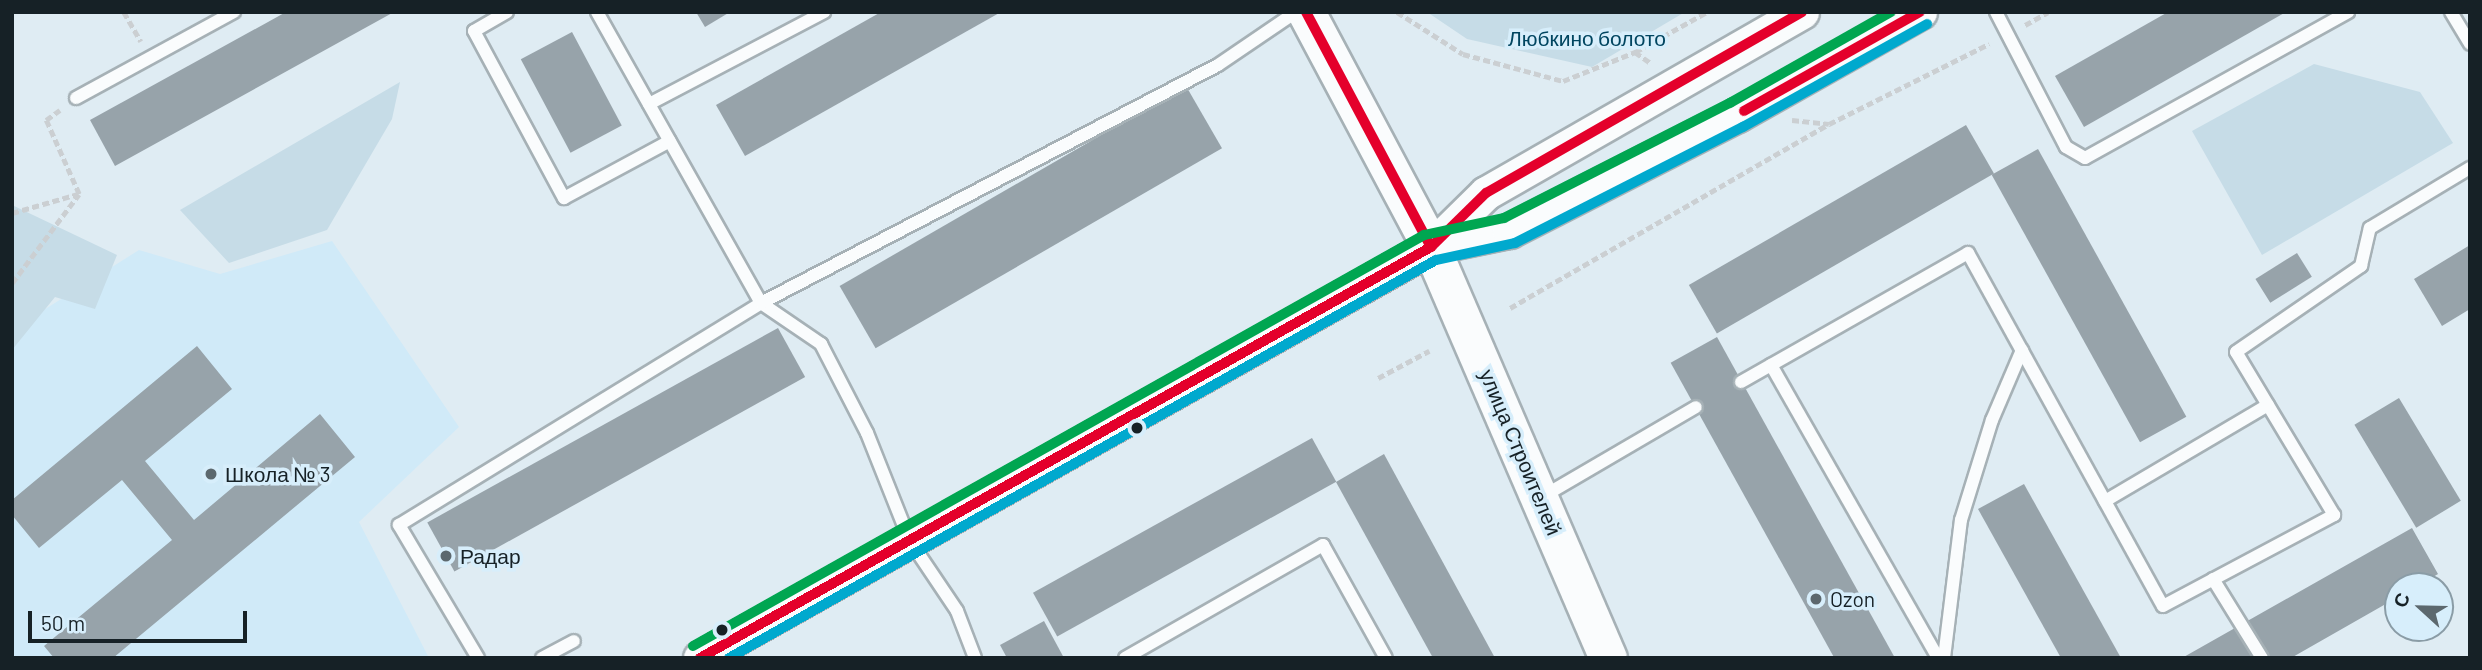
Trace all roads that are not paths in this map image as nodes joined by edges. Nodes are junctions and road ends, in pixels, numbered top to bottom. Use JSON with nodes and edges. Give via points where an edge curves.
{"nodes":[{"id":1,"x":234,"y":12,"type":"edge"},
{"id":2,"x":507,"y":12,"type":"edge"},
{"id":3,"x":597,"y":12,"type":"edge"},
{"id":4,"x":824,"y":12,"type":"edge"},
{"id":5,"x":1296,"y":12,"type":"edge"},
{"id":6,"x":1306,"y":12,"type":"edge"},
{"id":7,"x":1802,"y":12,"type":"edge"},
{"id":8,"x":1920,"y":12,"type":"edge"},
{"id":9,"x":1996,"y":12,"type":"edge"},
{"id":10,"x":2348,"y":12,"type":"edge"},
{"id":11,"x":2451,"y":12,"type":"edge"},
{"id":12,"x":2470,"y":44,"type":"edge"},
{"id":13,"x":76,"y":98,"type":"road end"},
{"id":14,"x":649,"y":104,"type":"junction"},
{"id":15,"x":670,"y":141,"type":"junction"},
{"id":16,"x":2470,"y":168,"type":"edge"},
{"id":17,"x":1431,"y":247,"type":"junction"},
{"id":18,"x":761,"y":303,"type":"junction"},
{"id":19,"x":2022,"y":350,"type":"junction"},
{"id":20,"x":1771,"y":365,"type":"junction"},
{"id":21,"x":1741,"y":382,"type":"dead end"},
{"id":22,"x":2268,"y":405,"type":"junction"},
{"id":23,"x":1696,"y":407,"type":"dead end"},
{"id":24,"x":1541,"y":497,"type":"junction"},
{"id":25,"x":2105,"y":501,"type":"junction"},
{"id":26,"x":910,"y":541,"type":"junction"},
{"id":27,"x":2213,"y":579,"type":"junction"},
{"id":28,"x":574,"y":641,"type":"dead end"},
{"id":29,"x":478,"y":658,"type":"edge"},
{"id":30,"x":542,"y":658,"type":"edge"},
{"id":31,"x":700,"y":658,"type":"edge"},
{"id":32,"x":975,"y":658,"type":"edge"},
{"id":33,"x":1125,"y":658,"type":"edge"},
{"id":34,"x":1386,"y":658,"type":"edge"},
{"id":35,"x":1608,"y":658,"type":"edge"},
{"id":36,"x":1938,"y":658,"type":"edge"},
{"id":37,"x":1944,"y":658,"type":"edge"},
{"id":38,"x":2262,"y":658,"type":"edge"}],
"edges":[{"from":1,"to":13,"type":"lane"},
{"from":2,"to":15,"type":"lane","via":[[474,31],[564,198]]},
{"from":3,"to":14,"type":"lane"},
{"from":4,"to":14,"type":"lane"},
{"from":5,"to":18,"type":"lane","via":[[1218,65]]},
{"from":6,"to":17,"type":"main road","name":"улица Строителей"},
{"from":7,"to":17,"type":"main road","via":[[1486,193]]},
{"from":8,"to":17,"type":"main road","via":[[1737,115],[1509,231]]},
{"from":9,"to":10,"type":"lane","via":[[2067,148],[2085,158]]},
{"from":11,"to":12,"type":"lane"},
{"from":14,"to":15,"type":"lane"},
{"from":15,"to":18,"type":"lane"},
{"from":16,"to":22,"type":"lane","via":[[2370,228],[2361,266],[2236,352]]},
{"from":17,"to":24,"type":"main road","name":"улица Строителей"},
{"from":17,"to":26,"type":"main road"},
{"from":18,"to":26,"type":"lane","via":[[821,344],[867,433]]},
{"from":18,"to":29,"type":"lane","via":[[399,525]]},
{"from":19,"to":20,"type":"lane","via":[[1968,253]]},
{"from":19,"to":25,"type":"lane"},
{"from":19,"to":37,"type":"lane","via":[[1992,420],[1961,520]]},
{"from":20,"to":21,"type":"lane"},
{"from":20,"to":36,"type":"lane"},
{"from":22,"to":25,"type":"lane"},
{"from":22,"to":27,"type":"lane","via":[[2334,515]]},
{"from":23,"to":24,"type":"lane"},
{"from":24,"to":35,"type":"main road","name":"улица Строителей"},
{"from":25,"to":27,"type":"lane","via":[[2163,606]]},
{"from":26,"to":31,"type":"main road"},
{"from":26,"to":32,"type":"lane","via":[[957,611]]},
{"from":27,"to":38,"type":"lane"},
{"from":28,"to":30,"type":"lane"},
{"from":33,"to":34,"type":"lane","via":[[1323,545]]}]}
